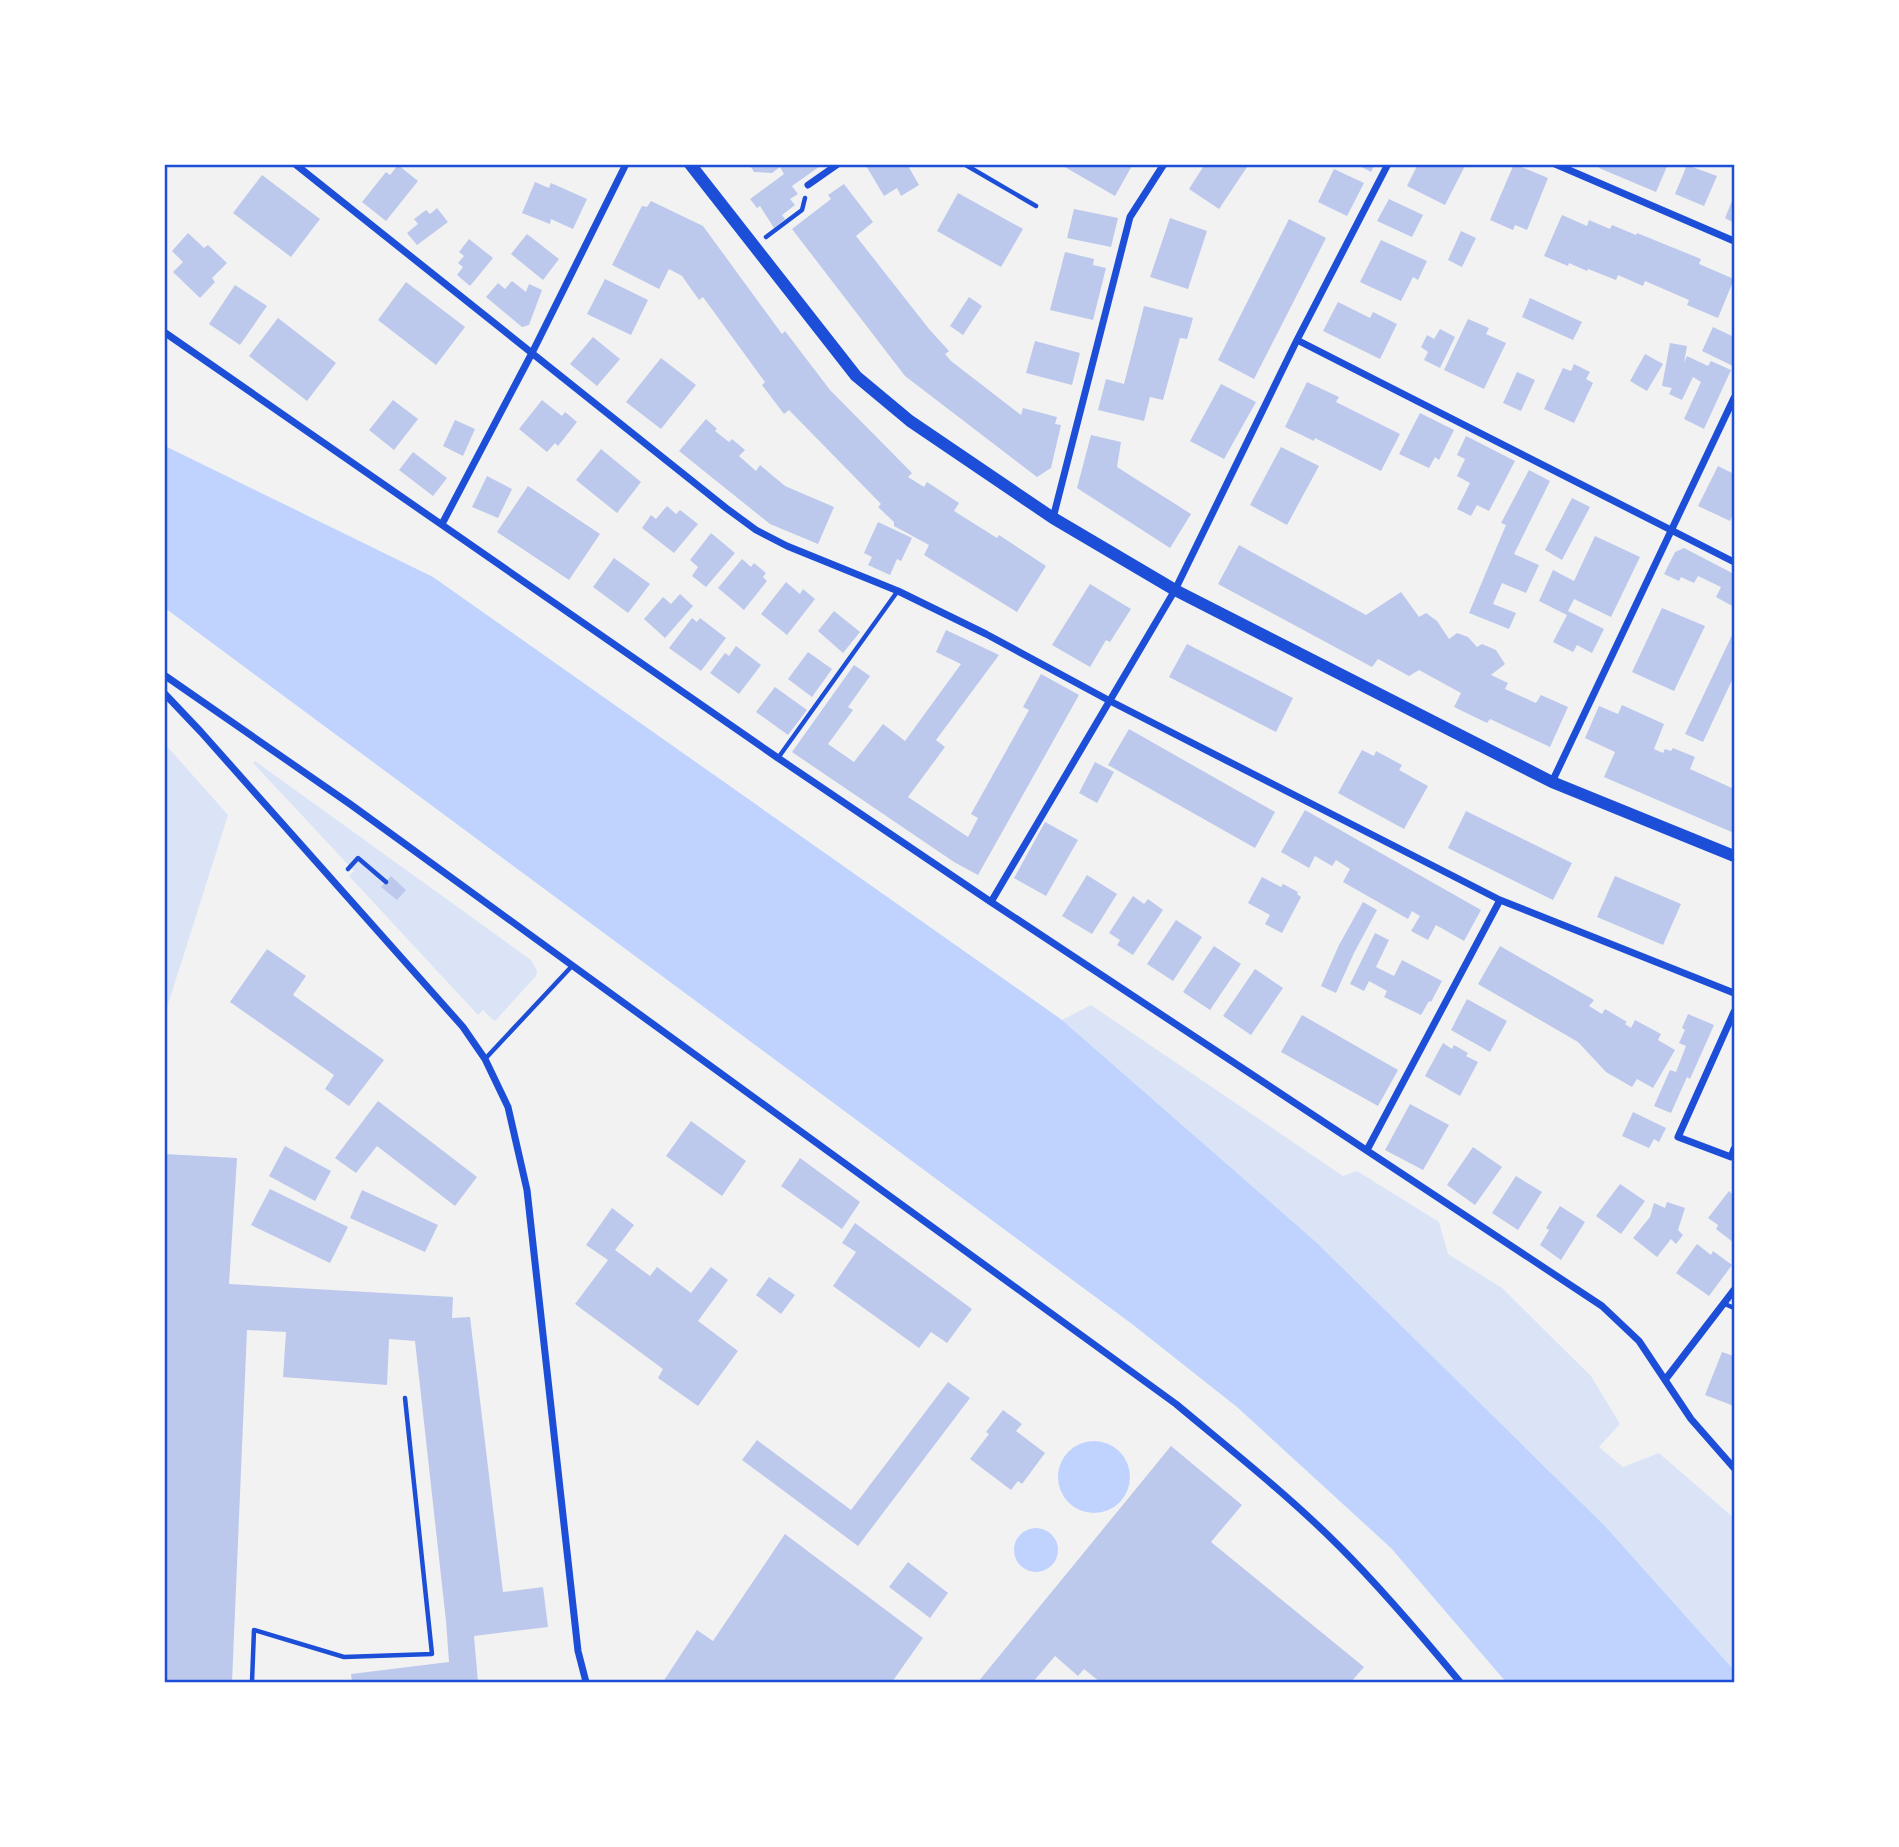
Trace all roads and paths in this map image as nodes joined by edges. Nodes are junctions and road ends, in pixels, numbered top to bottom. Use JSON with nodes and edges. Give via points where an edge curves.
{"nodes":[{"id":1,"x":295,"y":164,"type":"edge"},
{"id":2,"x":626,"y":164,"type":"edge"},
{"id":3,"x":690,"y":164,"type":"edge"},
{"id":4,"x":838,"y":164,"type":"edge"},
{"id":5,"x":964,"y":164,"type":"edge"},
{"id":6,"x":1164,"y":164,"type":"edge"},
{"id":7,"x":1388,"y":164,"type":"edge"},
{"id":8,"x":1555,"y":164,"type":"edge"},
{"id":9,"x":808,"y":185,"type":"joint"},
{"id":10,"x":1036,"y":206,"type":"dead end"},
{"id":11,"x":1734,"y":241,"type":"edge"},
{"id":12,"x":754,"y":246,"type":"junction"},
{"id":13,"x":164,"y":332,"type":"edge"},
{"id":14,"x":1297,"y":340,"type":"junction"},
{"id":15,"x":532,"y":353,"type":"junction"},
{"id":16,"x":1734,"y":398,"type":"edge"},
{"id":17,"x":1053,"y":518,"type":"junction"},
{"id":18,"x":442,"y":524,"type":"junction"},
{"id":19,"x":1673,"y":530,"type":"junction"},
{"id":20,"x":1734,"y":562,"type":"edge"},
{"id":21,"x":1175,"y":590,"type":"junction"},
{"id":22,"x":898,"y":591,"type":"junction"},
{"id":23,"x":164,"y":675,"type":"edge"},
{"id":24,"x":164,"y":693,"type":"edge"},
{"id":25,"x":1110,"y":701,"type":"junction"},
{"id":26,"x":778,"y":758,"type":"junction"},
{"id":27,"x":1552,"y":782,"type":"junction"},
{"id":28,"x":1734,"y":856,"type":"edge"},
{"id":29,"x":348,"y":869,"type":"dead end"},
{"id":30,"x":386,"y":881,"type":"dead end"},
{"id":31,"x":1500,"y":900,"type":"junction"},
{"id":32,"x":990,"y":902,"type":"junction"},
{"id":33,"x":573,"y":965,"type":"junction"},
{"id":34,"x":1734,"y":993,"type":"edge"},
{"id":35,"x":1734,"y":1012,"type":"edge"},
{"id":36,"x":485,"y":1059,"type":"junction"},
{"id":37,"x":1734,"y":1149,"type":"edge"},
{"id":38,"x":1367,"y":1150,"type":"junction"},
{"id":39,"x":1734,"y":1290,"type":"edge"},
{"id":40,"x":1725,"y":1304,"type":"junction"},
{"id":41,"x":1734,"y":1308,"type":"edge"},
{"id":42,"x":1665,"y":1380,"type":"junction"},
{"id":43,"x":405,"y":1398,"type":"dead end"},
{"id":44,"x":1734,"y":1468,"type":"edge"},
{"id":45,"x":252,"y":1682,"type":"edge"},
{"id":46,"x":586,"y":1682,"type":"edge"},
{"id":47,"x":1460,"y":1682,"type":"edge"}],
"edges":[{"from":1,"to":15,"type":"street"},
{"from":2,"to":15,"type":"street"},
{"from":3,"to":12,"type":"street"},
{"from":4,"to":9,"type":"street"},
{"from":5,"to":10,"type":"lane"},
{"from":6,"to":17,"type":"street","via":[[1130,217]]},
{"from":7,"to":14,"type":"street"},
{"from":8,"to":11,"type":"street"},
{"from":9,"to":12,"type":"path","via":[[802,210]]},
{"from":12,"to":17,"type":"street","via":[[856,376],[910,421]]},
{"from":13,"to":18,"type":"street"},
{"from":14,"to":19,"type":"street"},
{"from":14,"to":21,"type":"street"},
{"from":15,"to":18,"type":"street"},
{"from":15,"to":22,"type":"street","via":[[757,530]]},
{"from":16,"to":19,"type":"street"},
{"from":17,"to":21,"type":"street"},
{"from":18,"to":26,"type":"street"},
{"from":19,"to":20,"type":"street"},
{"from":19,"to":27,"type":"street"},
{"from":21,"to":25,"type":"street"},
{"from":21,"to":27,"type":"street"},
{"from":22,"to":25,"type":"street"},
{"from":22,"to":26,"type":"lane"},
{"from":23,"to":33,"type":"street"},
{"from":24,"to":36,"type":"street","via":[[400,954]]},
{"from":25,"to":31,"type":"street"},
{"from":25,"to":32,"type":"street"},
{"from":26,"to":32,"type":"street"},
{"from":27,"to":28,"type":"street"},
{"from":29,"to":30,"type":"path","via":[[358,858]]},
{"from":31,"to":34,"type":"street"},
{"from":31,"to":38,"type":"street"},
{"from":32,"to":38,"type":"street"},
{"from":33,"to":36,"type":"lane"},
{"from":33,"to":47,"type":"street","via":[[1176,1404],[1338,1545]]},
{"from":35,"to":37,"type":"street","via":[[1678,1137],[1731,1157]]},
{"from":36,"to":46,"type":"street","via":[[508,1107],[527,1190],[578,1651]]},
{"from":38,"to":42,"type":"street","via":[[1602,1306],[1639,1341]]},
{"from":39,"to":40,"type":"street"},
{"from":40,"to":41,"type":"lane"},
{"from":40,"to":42,"type":"street"},
{"from":42,"to":44,"type":"street","via":[[1691,1419]]},
{"from":43,"to":45,"type":"lane","via":[[432,1654],[344,1657],[254,1630]]}]}
